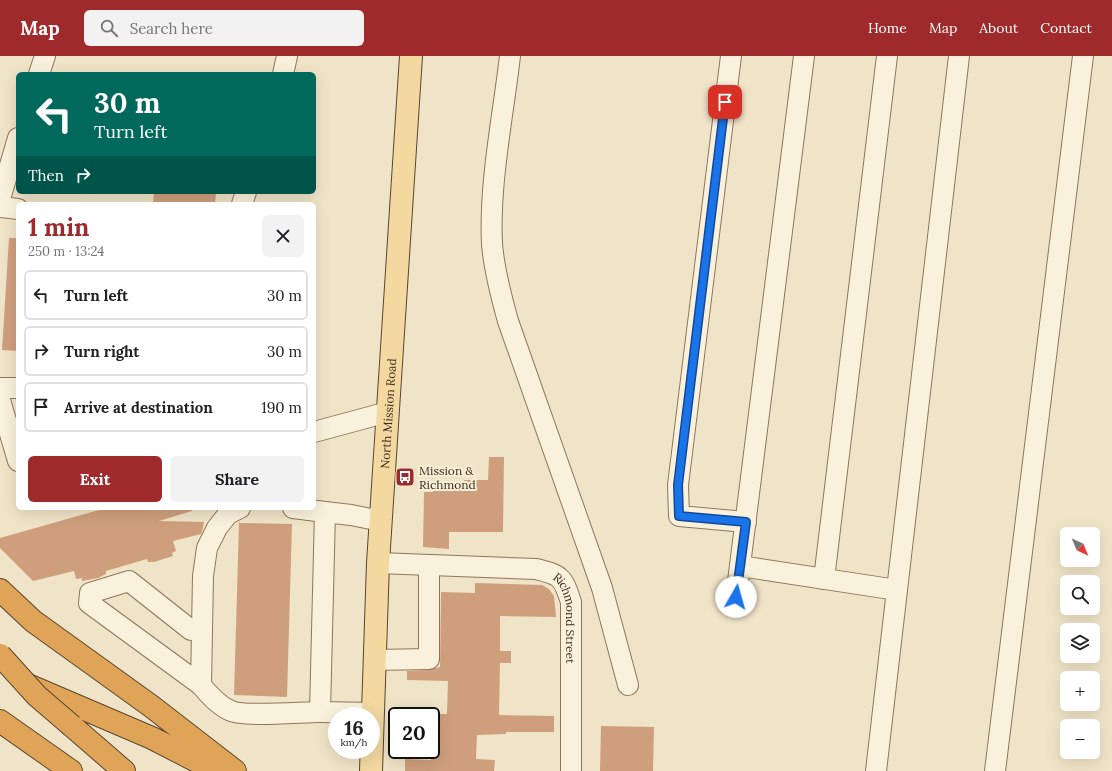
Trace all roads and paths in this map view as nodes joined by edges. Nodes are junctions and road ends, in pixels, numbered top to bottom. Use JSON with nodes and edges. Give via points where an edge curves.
{"nodes":[{"id":1,"x":45,"y":56,"type":"edge"},
{"id":2,"x":287,"y":56,"type":"edge"},
{"id":3,"x":411,"y":56,"type":"edge"},
{"id":4,"x":510,"y":56,"type":"edge"},
{"id":5,"x":731,"y":56,"type":"edge"},
{"id":6,"x":804,"y":56,"type":"edge"},
{"id":7,"x":887,"y":56,"type":"edge"},
{"id":8,"x":959,"y":56,"type":"edge"},
{"id":9,"x":1083,"y":56,"type":"edge"},
{"id":10,"x":40,"y":72,"type":"edge"},
{"id":11,"x":283,"y":72,"type":"edge"},
{"id":12,"x":16,"y":145,"type":"edge"},
{"id":13,"x":0,"y":199,"type":"edge"},
{"id":14,"x":0,"y":207,"type":"edge"},
{"id":15,"x":16,"y":209,"type":"edge"},
{"id":16,"x":0,"y":388,"type":"edge"},
{"id":17,"x":16,"y":388,"type":"edge"},
{"id":18,"x":0,"y":400,"type":"edge"},
{"id":19,"x":388,"y":412,"type":"junction"},
{"id":20,"x":316,"y":431,"type":"edge"},
{"id":21,"x":16,"y":454,"type":"edge"},
{"id":22,"x":236,"y":510,"type":"edge"},
{"id":23,"x":309,"y":510,"type":"edge"},
{"id":24,"x":325,"y":512,"type":"junction"},
{"id":25,"x":381,"y":521,"type":"junction"},
{"id":26,"x":746,"y":522,"type":"junction"},
{"id":27,"x":378,"y":563,"type":"junction"},
{"id":28,"x":429,"y":565,"type":"junction"},
{"id":29,"x":740,"y":566,"type":"junction"},
{"id":30,"x":824,"y":579,"type":"junction"},
{"id":31,"x":0,"y":590,"type":"edge"},
{"id":32,"x":897,"y":590,"type":"junction"},
{"id":33,"x":736,"y":597,"type":"dead end"},
{"id":34,"x":202,"y":630,"type":"junction"},
{"id":35,"x":0,"y":655,"type":"edge"},
{"id":36,"x":375,"y":660,"type":"junction"},
{"id":37,"x":0,"y":671,"type":"edge"},
{"id":38,"x":200,"y":685,"type":"junction"},
{"id":39,"x":628,"y":685,"type":"dead end"},
{"id":40,"x":373,"y":707,"type":"edge"},
{"id":41,"x":320,"y":712,"type":"junction"},
{"id":42,"x":328,"y":712,"type":"edge"},
{"id":43,"x":0,"y":721,"type":"edge"},
{"id":44,"x":371,"y":759,"type":"edge"},
{"id":45,"x":71,"y":771,"type":"edge"},
{"id":46,"x":124,"y":771,"type":"edge"},
{"id":47,"x":216,"y":771,"type":"edge"},
{"id":48,"x":235,"y":771,"type":"edge"},
{"id":49,"x":371,"y":771,"type":"edge"},
{"id":50,"x":571,"y":771,"type":"edge"},
{"id":51,"x":876,"y":771,"type":"edge"},
{"id":52,"x":995,"y":771,"type":"edge"}],
"edges":[{"from":1,"to":10,"type":"street"},
{"from":2,"to":11,"type":"street"},
{"from":3,"to":19,"type":"main road","name":"North Mission Road"},
{"from":4,"to":39,"type":"street","via":[[492,208],[492,245],[497,281],[508,322],[602,588]]},
{"from":5,"to":26,"type":"street","via":[[678,485],[679,516]]},
{"from":6,"to":26,"type":"street"},
{"from":7,"to":30,"type":"street"},
{"from":8,"to":32,"type":"street"},
{"from":9,"to":52,"type":"street"},
{"from":12,"to":13,"type":"street"},
{"from":14,"to":15,"type":"street"},
{"from":16,"to":17,"type":"street"},
{"from":18,"to":21,"type":"street"},
{"from":19,"to":20,"type":"street"},
{"from":19,"to":25,"type":"main road","name":"North Mission Road"},
{"from":22,"to":34,"type":"street","via":[[228,514],[221,523],[207,548],[203,576]]},
{"from":23,"to":24,"type":"street"},
{"from":24,"to":25,"type":"street","via":[[351,514]]},
{"from":24,"to":41,"type":"street"},
{"from":25,"to":27,"type":"main road","name":"North Mission Road"},
{"from":26,"to":29,"type":"street"},
{"from":27,"to":28,"type":"street","name":"Richmond Street"},
{"from":27,"to":36,"type":"main road","name":"North Mission Road"},
{"from":28,"to":36,"type":"street","via":[[429,659]]},
{"from":28,"to":50,"type":"street","name":"Richmond Street","via":[[536,569],[556,574],[565,584],[571,602]]},
{"from":29,"to":30,"type":"street"},
{"from":29,"to":33,"type":"street"},
{"from":30,"to":32,"type":"street"},
{"from":31,"to":48,"type":"highway","via":[[33,621],[152,706]]},
{"from":32,"to":51,"type":"street"},
{"from":34,"to":38,"type":"street"},
{"from":34,"to":38,"type":"street","via":[[191,630],[129,581],[90,593],[89,603]]},
{"from":35,"to":46,"type":"highway","bridge":true,"via":[[36,696]]},
{"from":36,"to":40,"type":"main road","name":"North Mission Road"},
{"from":37,"to":47,"type":"highway","via":[[152,738]]},
{"from":38,"to":41,"type":"street","via":[[232,712]]},
{"from":41,"to":42,"type":"street"},
{"from":43,"to":45,"type":"highway"},
{"from":44,"to":49,"type":"main road","name":"North Mission Road"}]}
